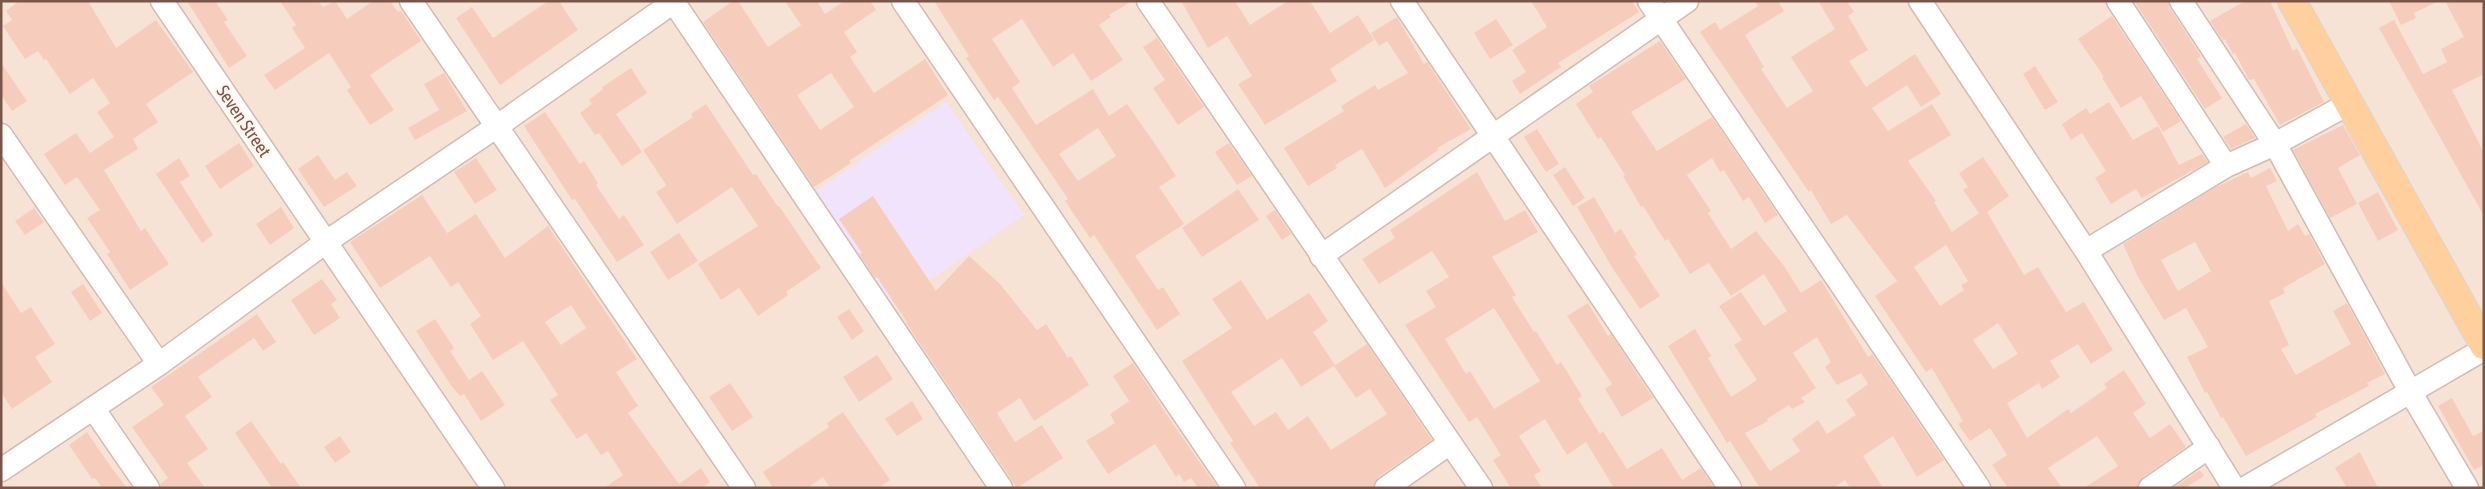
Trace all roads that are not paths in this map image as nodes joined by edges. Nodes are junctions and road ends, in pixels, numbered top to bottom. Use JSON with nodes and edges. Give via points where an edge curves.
{"nodes":[{"id":1,"x":162,"y":1,"type":"edge"},
{"id":2,"x":411,"y":1,"type":"edge"},
{"id":3,"x":904,"y":1,"type":"edge"},
{"id":4,"x":1148,"y":1,"type":"edge"},
{"id":5,"x":1402,"y":1,"type":"edge"},
{"id":6,"x":1687,"y":1,"type":"edge"},
{"id":7,"x":1920,"y":1,"type":"edge"},
{"id":8,"x":2118,"y":1,"type":"edge"},
{"id":9,"x":2181,"y":1,"type":"edge"},
{"id":10,"x":2292,"y":1,"type":"edge"},
{"id":11,"x":674,"y":2,"type":"edge"},
{"id":12,"x":1655,"y":10,"type":"edge"},
{"id":13,"x":2350,"y":103,"type":"junction"},
{"id":14,"x":496,"y":127,"type":"junction"},
{"id":15,"x":1,"y":135,"type":"edge"},
{"id":16,"x":1493,"y":136,"type":"junction"},
{"id":17,"x":2275,"y":144,"type":"junction"},
{"id":18,"x":2226,"y":166,"type":"junction"},
{"id":19,"x":326,"y":242,"type":"junction"},
{"id":20,"x":2086,"y":251,"type":"junction"},
{"id":21,"x":1321,"y":256,"type":"junction"},
{"id":22,"x":2484,"y":347,"type":"edge"},
{"id":23,"x":159,"y":364,"type":"junction"},
{"id":24,"x":2411,"y":393,"type":"junction"},
{"id":25,"x":94,"y":408,"type":"junction"},
{"id":26,"x":1450,"y":443,"type":"junction"},
{"id":27,"x":2209,"y":447,"type":"junction"},
{"id":28,"x":1,"y":470,"type":"edge"},
{"id":29,"x":148,"y":488,"type":"edge"},
{"id":30,"x":493,"y":488,"type":"edge"},
{"id":31,"x":744,"y":488,"type":"edge"},
{"id":32,"x":1001,"y":488,"type":"edge"},
{"id":33,"x":1234,"y":488,"type":"edge"},
{"id":34,"x":1386,"y":488,"type":"edge"},
{"id":35,"x":1480,"y":488,"type":"edge"},
{"id":36,"x":1730,"y":488,"type":"edge"},
{"id":37,"x":1979,"y":488,"type":"edge"},
{"id":38,"x":2150,"y":488,"type":"edge"},
{"id":39,"x":2234,"y":488,"type":"edge"},
{"id":40,"x":2245,"y":488,"type":"edge"},
{"id":41,"x":2468,"y":488,"type":"edge"}],
"edges":[{"from":1,"to":19,"type":"street","name":"Seven Street"},
{"from":2,"to":14,"type":"street"},
{"from":3,"to":33,"type":"street"},
{"from":4,"to":21,"type":"street"},
{"from":5,"to":16,"type":"street"},
{"from":6,"to":12,"type":"street"},
{"from":7,"to":20,"type":"street"},
{"from":8,"to":18,"type":"street"},
{"from":9,"to":17,"type":"street"},
{"from":10,"to":13,"type":"main road"},
{"from":11,"to":14,"type":"street"},
{"from":11,"to":32,"type":"street"},
{"from":12,"to":16,"type":"street"},
{"from":12,"to":37,"type":"street"},
{"from":13,"to":17,"type":"street"},
{"from":13,"to":22,"type":"main road"},
{"from":14,"to":19,"type":"street"},
{"from":14,"to":31,"type":"street"},
{"from":15,"to":23,"type":"street"},
{"from":16,"to":21,"type":"street"},
{"from":16,"to":36,"type":"street"},
{"from":17,"to":18,"type":"street"},
{"from":17,"to":24,"type":"street"},
{"from":18,"to":20,"type":"street"},
{"from":19,"to":23,"type":"street"},
{"from":19,"to":30,"type":"street","name":"Seven Street"},
{"from":20,"to":27,"type":"street"},
{"from":21,"to":26,"type":"street"},
{"from":22,"to":24,"type":"street"},
{"from":23,"to":25,"type":"street"},
{"from":24,"to":40,"type":"street"},
{"from":24,"to":41,"type":"street"},
{"from":25,"to":28,"type":"street"},
{"from":25,"to":29,"type":"street"},
{"from":26,"to":34,"type":"street"},
{"from":26,"to":35,"type":"street"},
{"from":27,"to":38,"type":"street"},
{"from":27,"to":39,"type":"street"}]}
